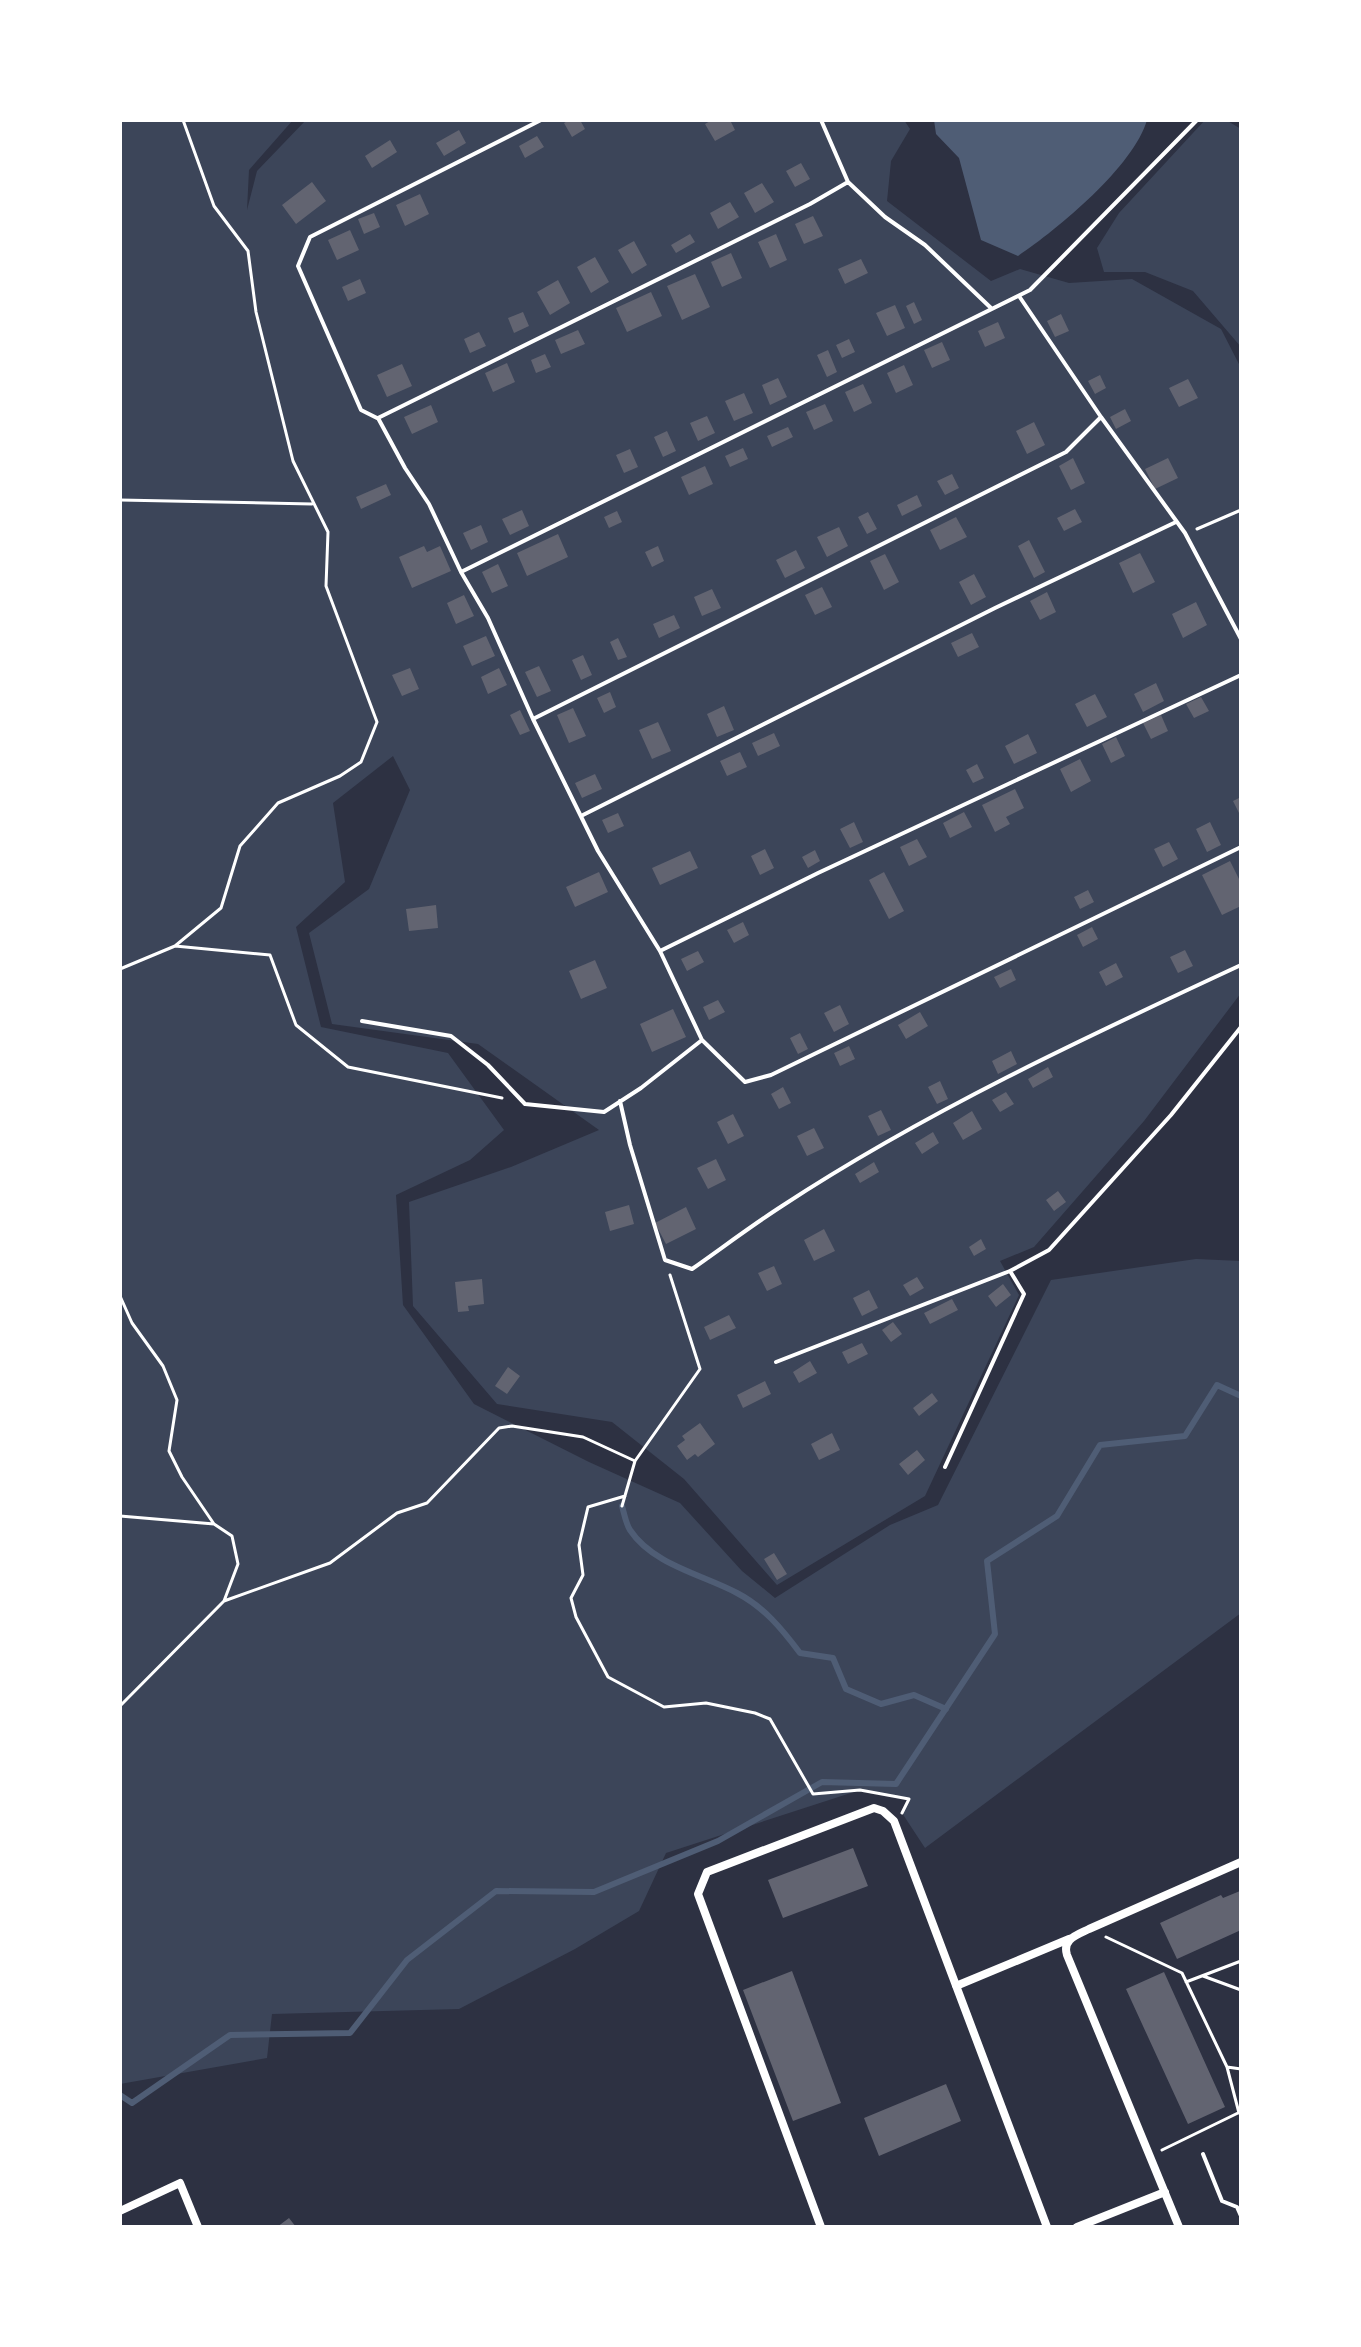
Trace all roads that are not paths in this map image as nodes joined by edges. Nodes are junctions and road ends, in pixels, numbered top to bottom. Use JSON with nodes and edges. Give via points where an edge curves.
{"nodes":[{"id":1,"x":541,"y":120,"type":"edge"},
{"id":2,"x":821,"y":120,"type":"edge"},
{"id":3,"x":1197,"y":120,"type":"edge"},
{"id":4,"x":848,"y":182,"type":"junction"},
{"id":5,"x":1019,"y":296,"type":"junction"},
{"id":6,"x":991,"y":308,"type":"junction"},
{"id":7,"x":1101,"y":417,"type":"junction"},
{"id":8,"x":378,"y":418,"type":"junction"},
{"id":9,"x":1176,"y":522,"type":"junction"},
{"id":10,"x":461,"y":572,"type":"junction"},
{"id":11,"x":1241,"y":639,"type":"edge"},
{"id":12,"x":1241,"y":675,"type":"edge"},
{"id":13,"x":533,"y":719,"type":"junction"},
{"id":14,"x":581,"y":816,"type":"junction"},
{"id":15,"x":1241,"y":847,"type":"edge"},
{"id":16,"x":660,"y":951,"type":"junction"},
{"id":17,"x":1241,"y":965,"type":"edge"},
{"id":18,"x":362,"y":1021,"type":"dead end"},
{"id":19,"x":1241,"y":1027,"type":"edge"},
{"id":20,"x":702,"y":1040,"type":"junction"},
{"id":21,"x":620,"y":1101,"type":"junction"},
{"id":22,"x":1010,"y":1271,"type":"junction"},
{"id":23,"x":776,"y":1362,"type":"dead end"},
{"id":24,"x":945,"y":1467,"type":"dead end"},
{"id":25,"x":1241,"y":1862,"type":"edge"},
{"id":26,"x":1069,"y":1939,"type":"junction"},
{"id":27,"x":956,"y":1986,"type":"junction"},
{"id":28,"x":1203,"y":2154,"type":"dead end"},
{"id":29,"x":1165,"y":2192,"type":"junction"},
{"id":30,"x":1239,"y":2206,"type":"edge"},
{"id":31,"x":120,"y":2211,"type":"edge"},
{"id":32,"x":1241,"y":2216,"type":"edge"},
{"id":33,"x":198,"y":2227,"type":"edge"},
{"id":34,"x":821,"y":2227,"type":"edge"},
{"id":35,"x":1047,"y":2227,"type":"edge"},
{"id":36,"x":1077,"y":2227,"type":"edge"},
{"id":37,"x":1179,"y":2227,"type":"edge"}],
"edges":[{"from":1,"to":8,"type":"lane","via":[[310,237],[298,266],[361,410]]},
{"from":2,"to":4,"type":"lane"},
{"from":3,"to":5,"type":"lane"},
{"from":4,"to":6,"type":"lane"},
{"from":4,"to":8,"type":"lane"},
{"from":5,"to":6,"type":"lane"},
{"from":5,"to":7,"type":"lane"},
{"from":6,"to":10,"type":"lane"},
{"from":7,"to":9,"type":"lane"},
{"from":7,"to":13,"type":"lane","via":[[1066,452]]},
{"from":8,"to":10,"type":"lane","via":[[429,504]]},
{"from":9,"to":11,"type":"lane"},
{"from":9,"to":14,"type":"lane"},
{"from":10,"to":13,"type":"lane","via":[[488,618]]},
{"from":12,"to":16,"type":"lane"},
{"from":13,"to":14,"type":"lane"},
{"from":14,"to":16,"type":"lane"},
{"from":15,"to":20,"type":"lane","via":[[771,1075],[745,1082]]},
{"from":16,"to":20,"type":"lane"},
{"from":17,"to":21,"type":"lane","via":[[1076,1041],[882,1146],[692,1269],[665,1260]]},
{"from":18,"to":21,"type":"lane","via":[[451,1036],[525,1104],[604,1112]]},
{"from":19,"to":22,"type":"lane","via":[[1171,1115],[1049,1250]]},
{"from":20,"to":21,"type":"lane"},
{"from":22,"to":23,"type":"lane"},
{"from":22,"to":24,"type":"lane","via":[[1024,1294]]},
{"from":25,"to":26,"type":"street"},
{"from":26,"to":27,"type":"street"},
{"from":26,"to":29,"type":"street","via":[[1067,1955]]},
{"from":27,"to":34,"type":"street","via":[[894,1821],[883,1811],[874,1808],[707,1872],[698,1894]]},
{"from":27,"to":35,"type":"street"},
{"from":28,"to":30,"type":"lane","via":[[1222,2201]]},
{"from":29,"to":36,"type":"street"},
{"from":29,"to":37,"type":"street"},
{"from":30,"to":32,"type":"lane"},
{"from":31,"to":33,"type":"street","via":[[180,2183]]}]}
